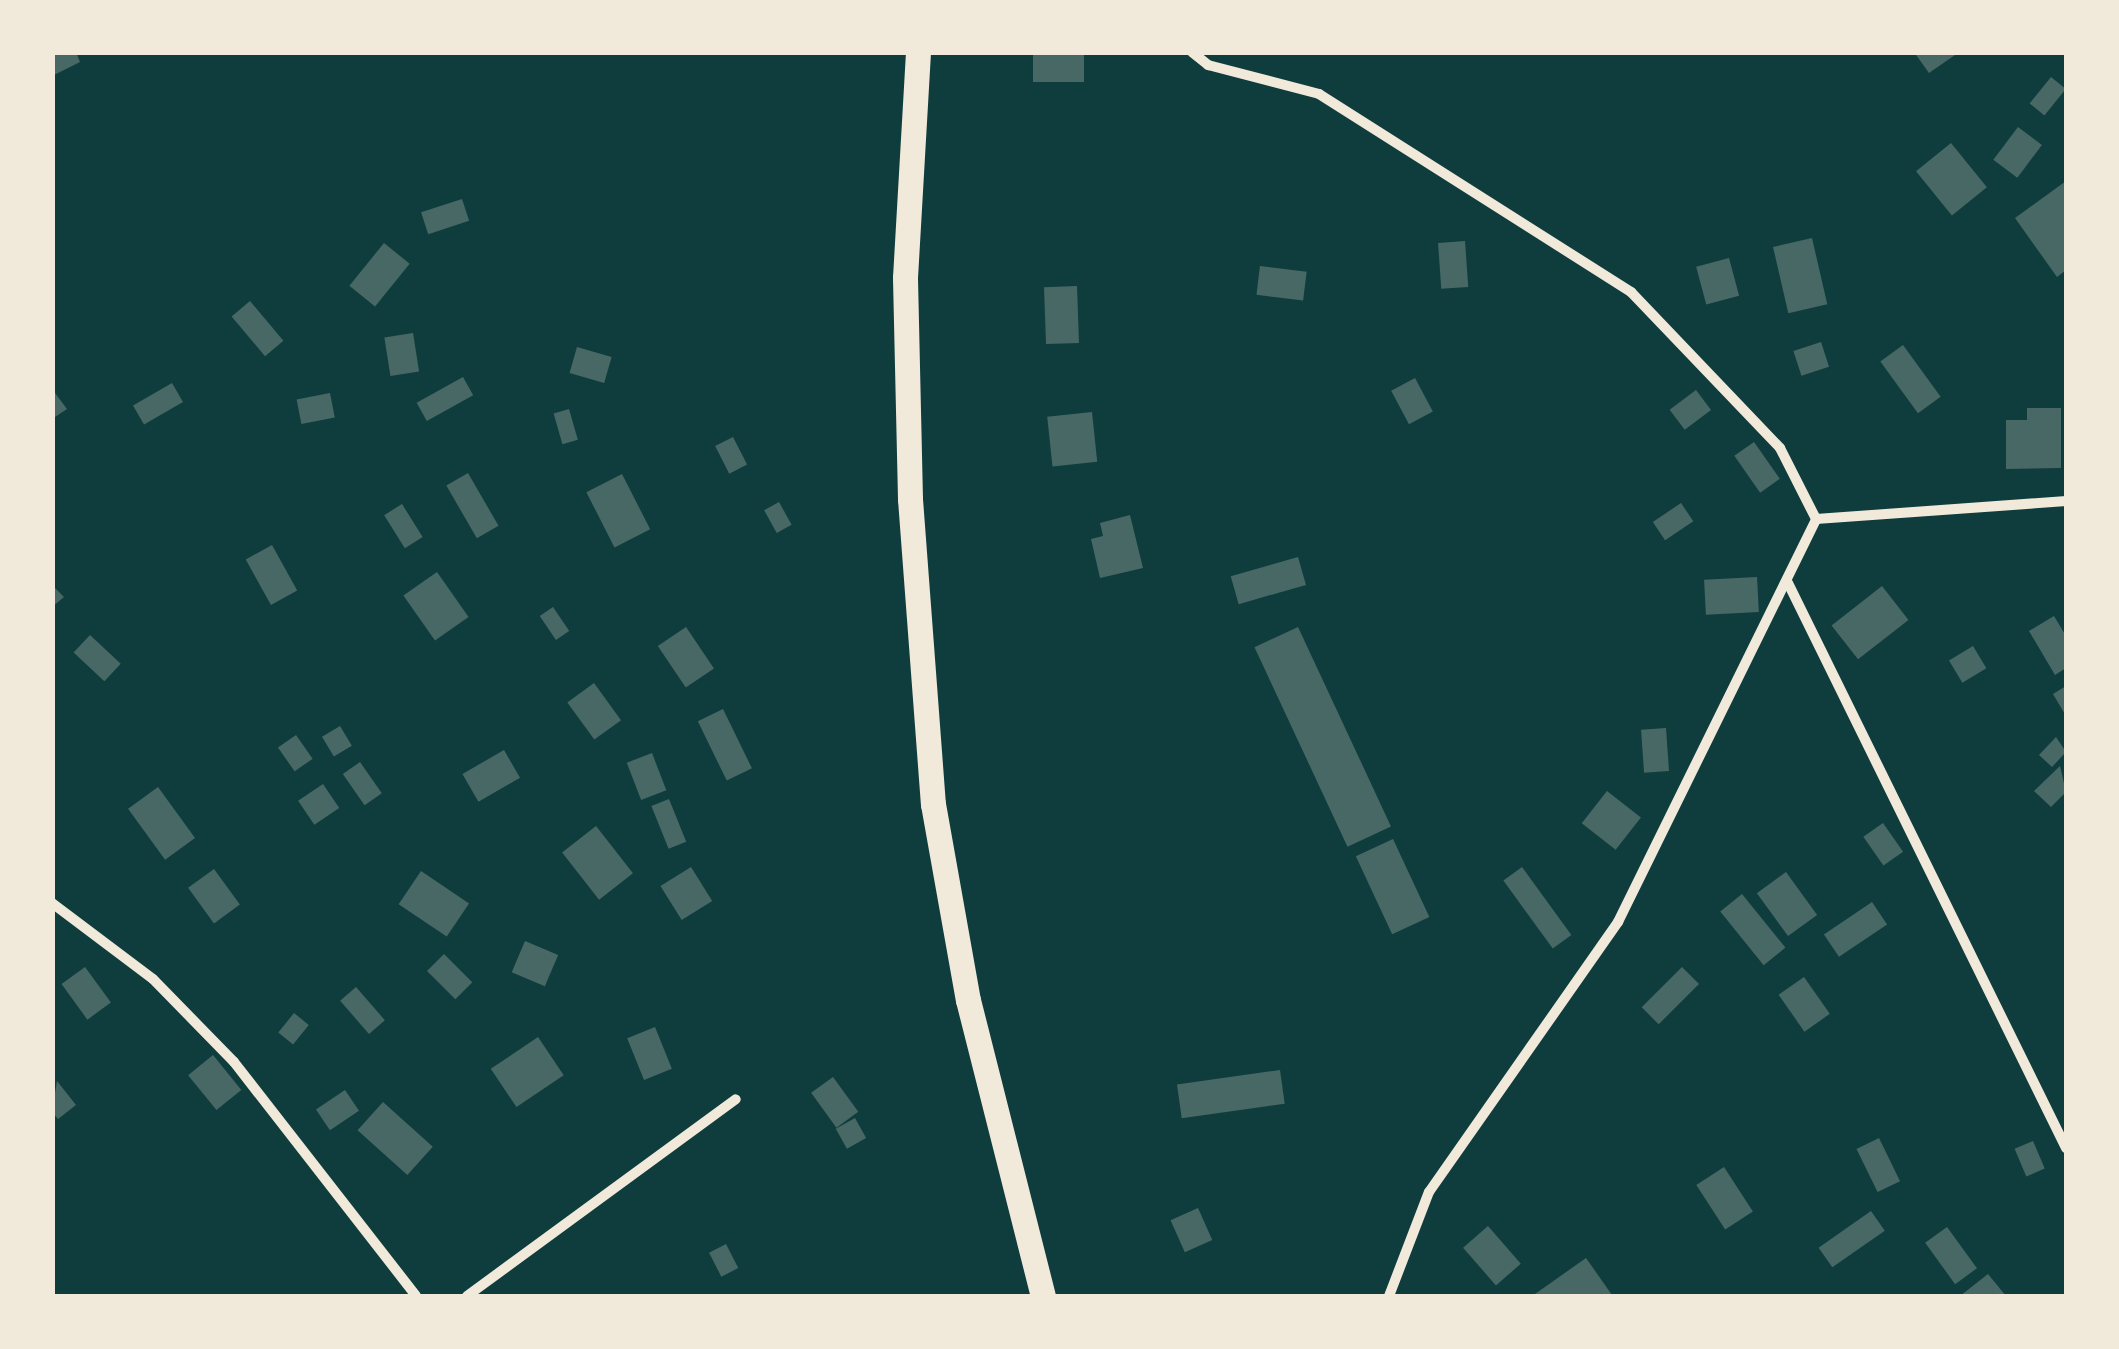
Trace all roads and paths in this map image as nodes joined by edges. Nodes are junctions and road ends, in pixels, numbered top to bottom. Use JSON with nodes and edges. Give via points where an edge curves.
{"nodes":[{"id":1,"x":918,"y":52,"type":"edge"},
{"id":2,"x":1192,"y":52,"type":"edge"},
{"id":3,"x":2066,"y":501,"type":"edge"},
{"id":4,"x":1816,"y":520,"type":"junction"},
{"id":5,"x":1788,"y":583,"type":"junction"},
{"id":6,"x":52,"y":903,"type":"edge"},
{"id":7,"x":736,"y":1098,"type":"dead end"},
{"id":8,"x":2066,"y":1148,"type":"edge"},
{"id":9,"x":416,"y":1296,"type":"edge"},
{"id":10,"x":468,"y":1296,"type":"edge"},
{"id":11,"x":1043,"y":1296,"type":"edge"},
{"id":12,"x":1389,"y":1296,"type":"edge"}],
"edges":[{"from":1,"to":11,"type":"main road","via":[[906,315],[910,500],[933,804],[968,1000]]},
{"from":2,"to":4,"type":"street","via":[[1208,65],[1319,94],[1631,292],[1780,448]]},
{"from":3,"to":4,"type":"street"},
{"from":4,"to":5,"type":"street"},
{"from":5,"to":8,"type":"street"},
{"from":5,"to":12,"type":"street","via":[[1618,922],[1428,1192]]},
{"from":6,"to":9,"type":"street","via":[[153,979],[234,1062]]},
{"from":7,"to":10,"type":"street"}]}
